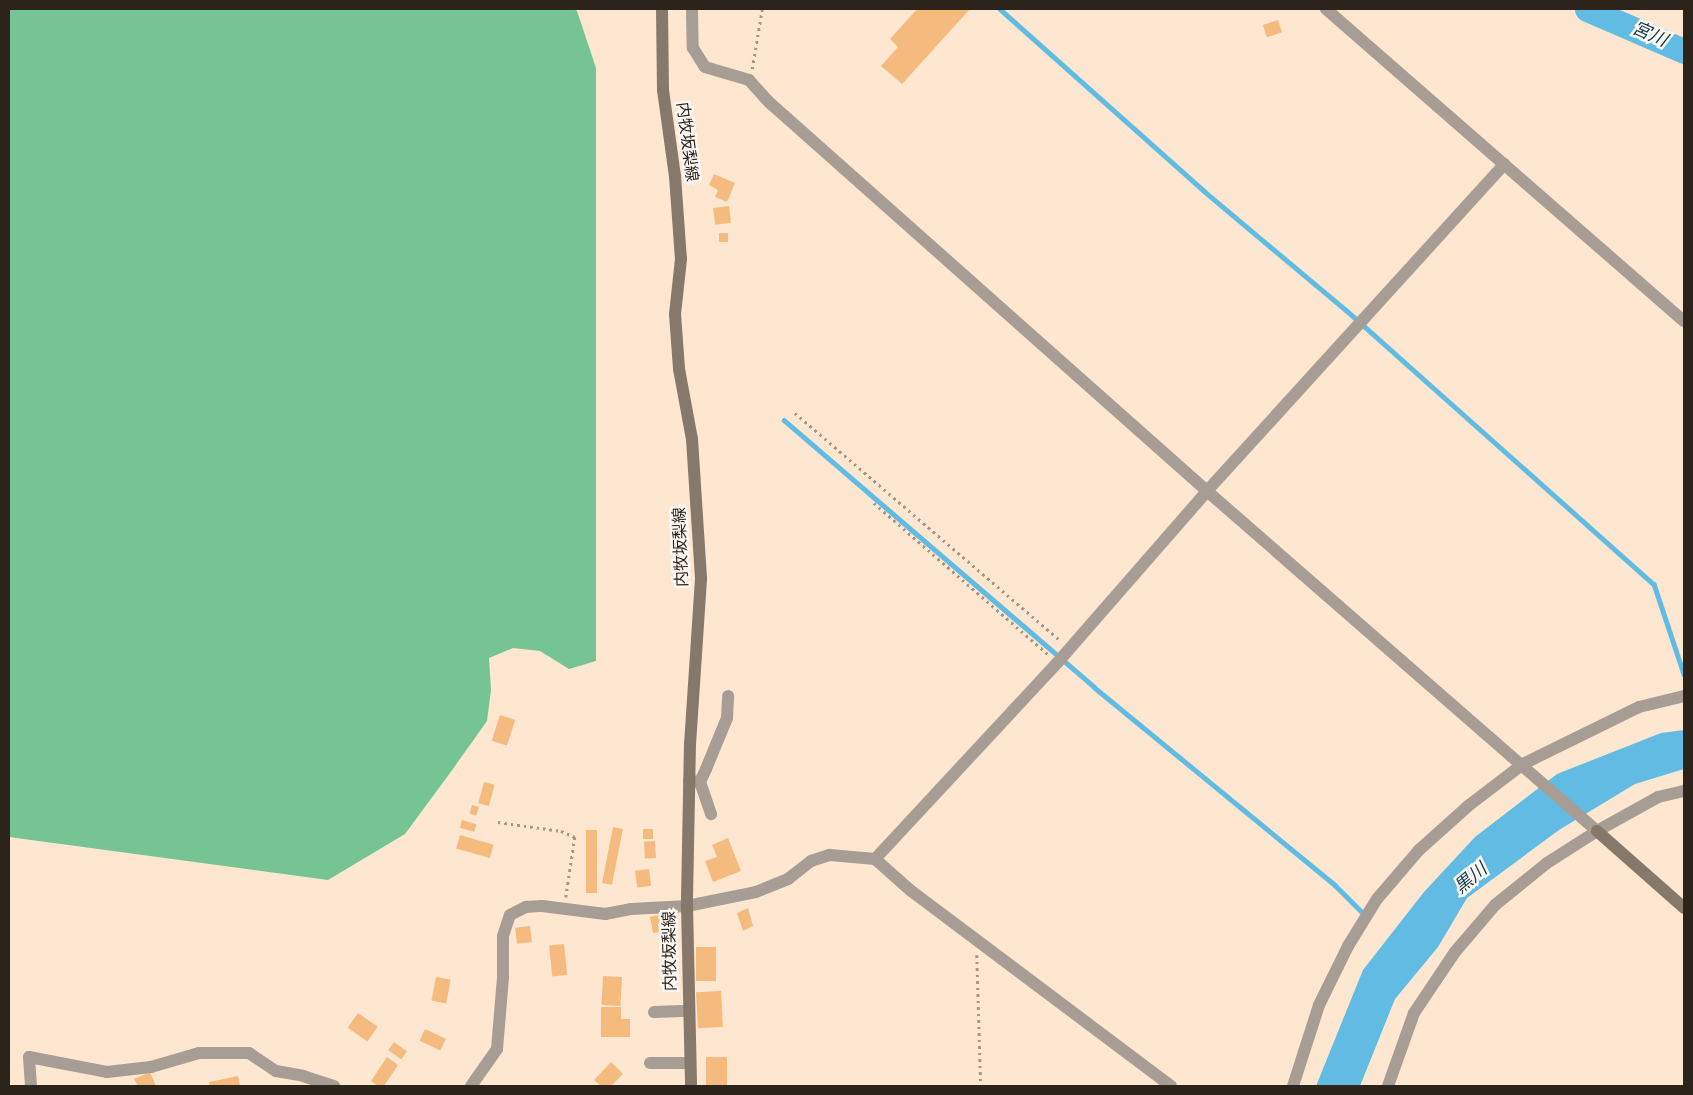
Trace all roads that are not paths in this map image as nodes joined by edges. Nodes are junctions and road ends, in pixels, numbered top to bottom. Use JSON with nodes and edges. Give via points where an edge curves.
{"nodes":[{"id":1,"x":662,"y":9,"type":"edge"},
{"id":2,"x":692,"y":9,"type":"edge"},
{"id":3,"x":1326,"y":9,"type":"edge"},
{"id":4,"x":1505,"y":164,"type":"junction"},
{"id":5,"x":1684,"y":320,"type":"edge"},
{"id":6,"x":1207,"y":491,"type":"junction"},
{"id":7,"x":728,"y":696,"type":"dead end"},
{"id":8,"x":1684,"y":696,"type":"edge"},
{"id":9,"x":1523,"y":764,"type":"junction"},
{"id":10,"x":694,"y":782,"type":"junction"},
{"id":11,"x":1684,"y":790,"type":"edge"},
{"id":12,"x":711,"y":814,"type":"dead end"},
{"id":13,"x":1597,"y":831,"type":"junction"},
{"id":14,"x":875,"y":859,"type":"junction"},
{"id":15,"x":687,"y":906,"type":"junction"},
{"id":16,"x":1684,"y":908,"type":"edge"},
{"id":17,"x":689,"y":1011,"type":"junction"},
{"id":18,"x":654,"y":1012,"type":"dead end"},
{"id":19,"x":650,"y":1063,"type":"dead end"},
{"id":20,"x":690,"y":1063,"type":"junction"},
{"id":21,"x":31,"y":1086,"type":"edge"},
{"id":22,"x":334,"y":1086,"type":"edge"},
{"id":23,"x":471,"y":1086,"type":"edge"},
{"id":24,"x":691,"y":1086,"type":"edge"},
{"id":25,"x":1171,"y":1086,"type":"edge"},
{"id":26,"x":1294,"y":1086,"type":"edge"},
{"id":27,"x":1388,"y":1086,"type":"edge"}],
"edges":[{"from":1,"to":10,"type":"main road","name":"内牧坂梨線","via":[[663,90],[675,176],[681,259],[675,314],[679,369],[692,439],[701,579]]},
{"from":2,"to":6,"type":"street","via":[[693,48],[705,67],[749,80],[770,103]]},
{"from":3,"to":4,"type":"street"},
{"from":4,"to":5,"type":"street"},
{"from":4,"to":6,"type":"street"},
{"from":6,"to":9,"type":"street"},
{"from":6,"to":14,"type":"street","via":[[1058,662]]},
{"from":7,"to":10,"type":"street","via":[[727,718]]},
{"from":8,"to":9,"type":"street","via":[[1639,707]]},
{"from":9,"to":13,"type":"street"},
{"from":9,"to":26,"type":"street","via":[[1418,850],[1377,898],[1348,946],[1319,1005]]},
{"from":10,"to":12,"type":"street"},
{"from":10,"to":15,"type":"main road","name":"内牧坂梨線"},
{"from":11,"to":13,"type":"street","via":[[1658,796]]},
{"from":13,"to":16,"type":"main road"},
{"from":13,"to":27,"type":"street","via":[[1547,863],[1495,906],[1455,952],[1414,1013]]},
{"from":14,"to":15,"type":"street","via":[[830,855],[812,861],[788,879],[756,892]]},
{"from":14,"to":25,"type":"street","via":[[976,940]]},
{"from":15,"to":17,"type":"main road","name":"内牧坂梨線"},
{"from":15,"to":23,"type":"street","via":[[605,914],[526,907],[510,915],[506,923],[497,1049]]},
{"from":17,"to":18,"type":"street"},
{"from":17,"to":20,"type":"main road","name":"内牧坂梨線"},
{"from":19,"to":20,"type":"street"},
{"from":20,"to":24,"type":"main road","name":"内牧坂梨線"},
{"from":21,"to":22,"type":"street","via":[[29,1057],[107,1072],[151,1067],[199,1053],[249,1053],[276,1071]]}]}
